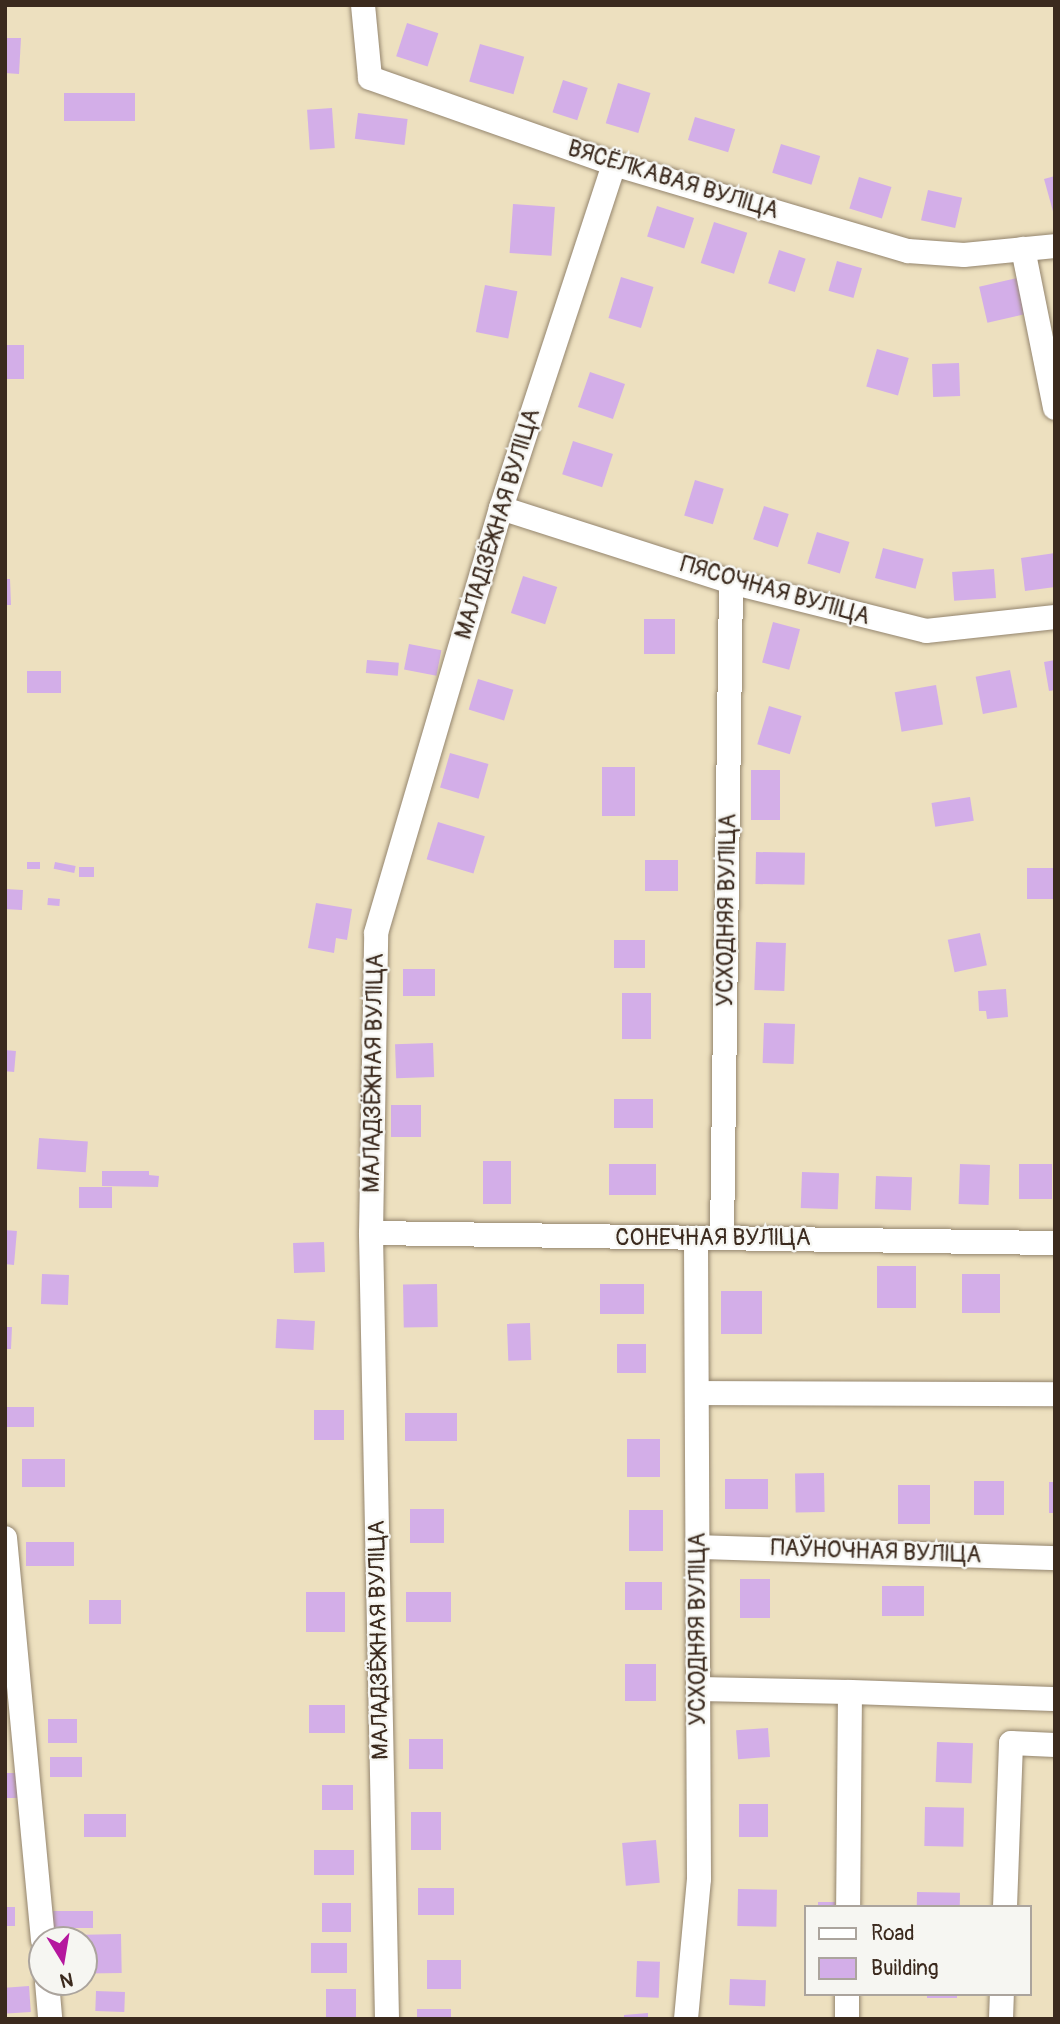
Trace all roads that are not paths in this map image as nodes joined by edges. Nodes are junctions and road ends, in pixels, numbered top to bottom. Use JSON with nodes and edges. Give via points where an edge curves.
{"nodes":[{"id":1,"x":363,"y":5,"type":"edge"},
{"id":2,"x":614,"y":164,"type":"junction"},
{"id":3,"x":1055,"y":246,"type":"edge"},
{"id":4,"x":1023,"y":249,"type":"junction"},
{"id":5,"x":1055,"y":408,"type":"edge"},
{"id":6,"x":501,"y":508,"type":"junction"},
{"id":7,"x":732,"y":582,"type":"junction"},
{"id":8,"x":1055,"y":617,"type":"edge"},
{"id":9,"x":371,"y":1233,"type":"junction"},
{"id":10,"x":722,"y":1237,"type":"junction"},
{"id":11,"x":696,"y":1239,"type":"junction"},
{"id":12,"x":1055,"y":1243,"type":"edge"},
{"id":13,"x":697,"y":1393,"type":"junction"},
{"id":14,"x":1055,"y":1394,"type":"edge"},
{"id":15,"x":5,"y":1538,"type":"edge"},
{"id":16,"x":698,"y":1547,"type":"junction"},
{"id":17,"x":1055,"y":1558,"type":"edge"},
{"id":18,"x":698,"y":1689,"type":"junction"},
{"id":19,"x":850,"y":1692,"type":"junction"},
{"id":20,"x":1055,"y":1699,"type":"edge"},
{"id":21,"x":1055,"y":1745,"type":"edge"},
{"id":22,"x":848,"y":1905,"type":"edge"},
{"id":23,"x":1005,"y":1905,"type":"edge"},
{"id":24,"x":42,"y":1926,"type":"edge"},
{"id":25,"x":48,"y":1996,"type":"edge"},
{"id":26,"x":847,"y":1996,"type":"edge"},
{"id":27,"x":1002,"y":1996,"type":"edge"},
{"id":28,"x":50,"y":2019,"type":"edge"},
{"id":29,"x":387,"y":2019,"type":"edge"},
{"id":30,"x":686,"y":2019,"type":"edge"},
{"id":31,"x":847,"y":2019,"type":"edge"},
{"id":32,"x":1001,"y":2019,"type":"edge"}],
"edges":[{"from":1,"to":2,"type":"street","name":"ВЯСЁЛКАВАЯ ВУЛІЦА","via":[[370,78]]},
{"from":2,"to":4,"type":"street","name":"ВЯСЁЛКАВАЯ ВУЛІЦА","via":[[908,251],[964,255]]},
{"from":2,"to":6,"type":"street","name":"МАЛАДЗЁЖНАЯ ВУЛІЦА"},
{"from":3,"to":4,"type":"street","name":"ВЯСЁЛКАВАЯ ВУЛІЦА"},
{"from":4,"to":5,"type":"street"},
{"from":6,"to":7,"type":"street","name":"ПЯСОЧНАЯ ВУЛІЦА"},
{"from":6,"to":9,"type":"street","name":"МАЛАДЗЁЖНАЯ ВУЛІЦА","via":[[376,933]]},
{"from":7,"to":8,"type":"street","name":"ПЯСОЧНАЯ ВУЛІЦА","via":[[926,631]]},
{"from":7,"to":10,"type":"street","name":"УСХОДНЯЯ ВУЛІЦА"},
{"from":9,"to":11,"type":"street","name":"СОНЕЧНАЯ ВУЛІЦА"},
{"from":9,"to":29,"type":"street","name":"МАЛАДЗЁЖНАЯ ВУЛІЦА"},
{"from":10,"to":11,"type":"street","name":"СОНЕЧНАЯ ВУЛІЦА"},
{"from":10,"to":12,"type":"street","name":"СОНЕЧНАЯ ВУЛІЦА"},
{"from":11,"to":13,"type":"street","name":"УСХОДНЯЯ ВУЛІЦА"},
{"from":13,"to":14,"type":"street"},
{"from":13,"to":16,"type":"street","name":"УСХОДНЯЯ ВУЛІЦА"},
{"from":15,"to":24,"type":"street"},
{"from":16,"to":17,"type":"street","name":"ПАЎНОЧНАЯ ВУЛІЦА"},
{"from":16,"to":18,"type":"street","name":"УСХОДНЯЯ ВУЛІЦА"},
{"from":18,"to":19,"type":"street"},
{"from":18,"to":30,"type":"street","name":"УСХОДНЯЯ ВУЛІЦА","via":[[699,1879]]},
{"from":19,"to":20,"type":"street"},
{"from":19,"to":22,"type":"street"},
{"from":21,"to":23,"type":"street","via":[[1010,1743]]},
{"from":25,"to":28,"type":"street"},
{"from":26,"to":31,"type":"street"},
{"from":27,"to":32,"type":"street"}]}
